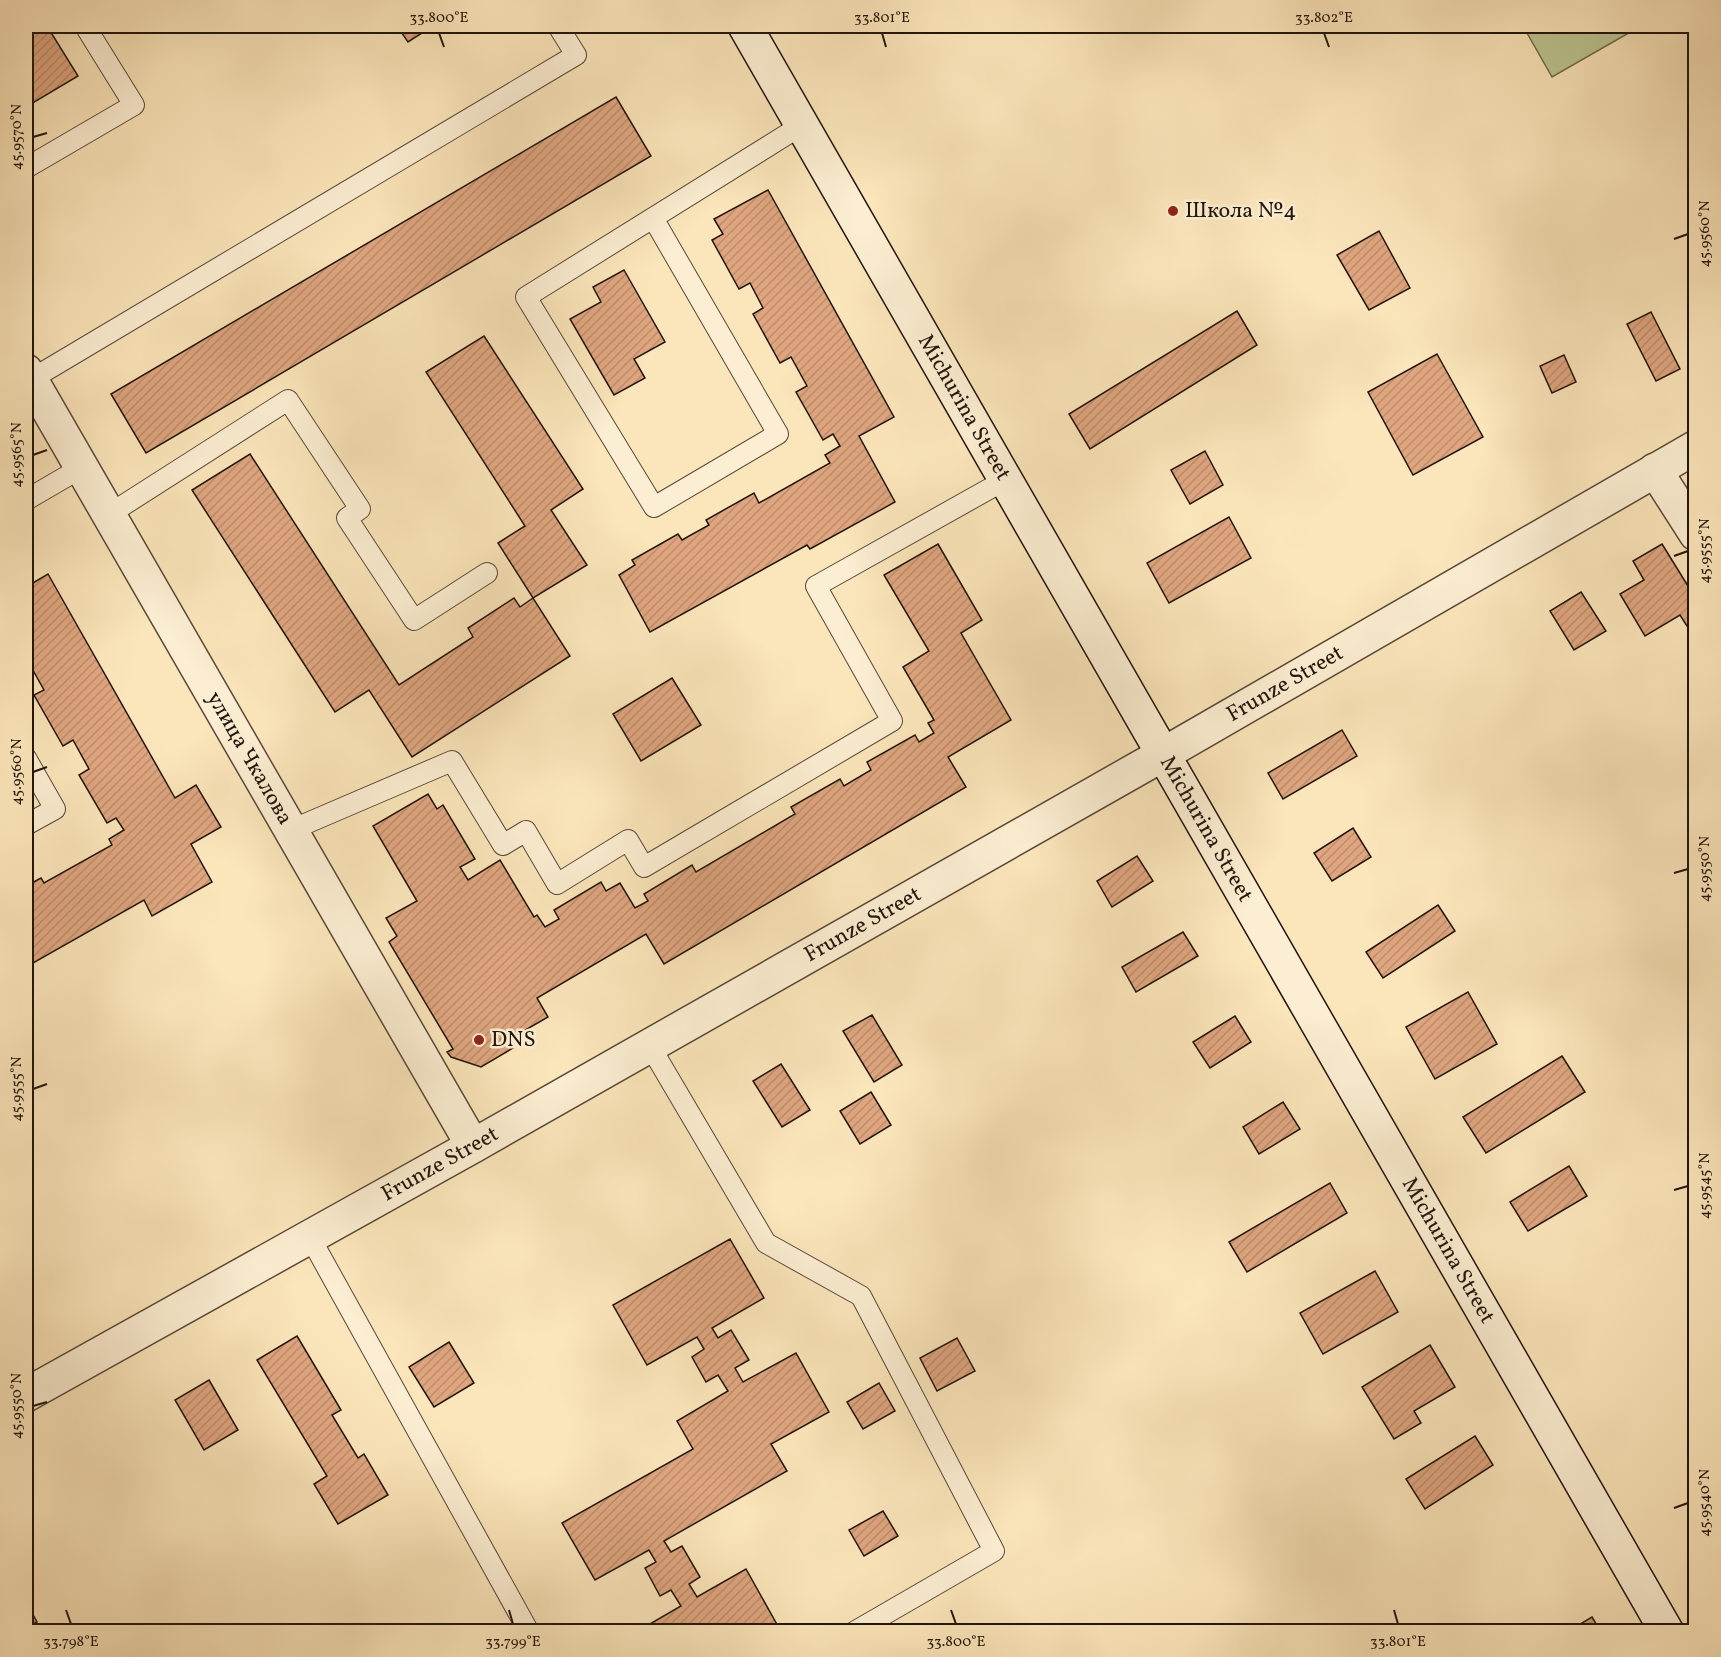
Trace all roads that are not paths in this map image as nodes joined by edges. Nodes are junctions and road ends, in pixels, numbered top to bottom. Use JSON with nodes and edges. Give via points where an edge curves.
{"nodes":[{"id":1,"x":85,"y":26,"type":"edge"},
{"id":2,"x":558,"y":26,"type":"edge"},
{"id":3,"x":745,"y":26,"type":"edge"},
{"id":4,"x":802,"y":125,"type":"junction"},
{"id":5,"x":26,"y":168,"type":"edge"},
{"id":6,"x":653,"y":218,"type":"junction"},
{"id":7,"x":28,"y":376,"type":"edge"},
{"id":8,"x":1695,"y":447,"type":"edge"},
{"id":9,"x":81,"y":468,"type":"junction"},
{"id":10,"x":1655,"y":470,"type":"junction"},
{"id":11,"x":1005,"y":480,"type":"junction"},
{"id":12,"x":26,"y":500,"type":"edge"},
{"id":13,"x":108,"y":514,"type":"junction"},
{"id":14,"x":1695,"y":534,"type":"edge"},
{"id":15,"x":487,"y":573,"type":"dead end"},
{"id":16,"x":1162,"y":755,"type":"junction"},
{"id":17,"x":26,"y":758,"type":"edge"},
{"id":18,"x":26,"y":825,"type":"edge"},
{"id":19,"x":291,"y":830,"type":"junction"},
{"id":20,"x":650,"y":1046,"type":"junction"},
{"id":21,"x":473,"y":1146,"type":"junction"},
{"id":22,"x":311,"y":1239,"type":"junction"},
{"id":23,"x":26,"y":1395,"type":"edge"},
{"id":24,"x":529,"y":1632,"type":"edge"},
{"id":25,"x":854,"y":1632,"type":"edge"},
{"id":26,"x":1667,"y":1632,"type":"edge"}],
"edges":[{"from":1,"to":5,"type":"lane","via":[[134,105]]},
{"from":2,"to":7,"type":"lane","via":[[576,56]]},
{"from":3,"to":4,"type":"street","name":"Michurina Street"},
{"from":4,"to":6,"type":"lane"},
{"from":4,"to":11,"type":"street","name":"Michurina Street"},
{"from":6,"to":6,"type":"lane","via":[[778,434],[654,507],[526,297]]},
{"from":7,"to":9,"type":"street","name":"улица Чкалова"},
{"from":8,"to":10,"type":"street","name":"Frunze Street"},
{"from":9,"to":12,"type":"lane"},
{"from":9,"to":13,"type":"street","name":"улица Чкалова"},
{"from":10,"to":14,"type":"street"},
{"from":10,"to":16,"type":"street","name":"Frunze Street"},
{"from":11,"to":16,"type":"street","name":"Michurina Street"},
{"from":11,"to":19,"type":"lane","via":[[816,586],[892,721],[644,867],[628,840],[557,884],[526,831],[503,845],[452,760]]},
{"from":13,"to":15,"type":"lane","via":[[288,400],[360,509],[347,518],[414,620]]},
{"from":13,"to":19,"type":"street","name":"улица Чкалова"},
{"from":16,"to":20,"type":"street","name":"Frunze Street"},
{"from":16,"to":26,"type":"street","name":"Michurina Street"},
{"from":17,"to":18,"type":"lane","via":[[55,809]]},
{"from":19,"to":21,"type":"street","name":"улица Чкалова"},
{"from":20,"to":21,"type":"street","name":"Frunze Street"},
{"from":20,"to":25,"type":"lane","via":[[766,1242],[861,1296],[994,1551]]},
{"from":21,"to":22,"type":"street","name":"Frunze Street"},
{"from":22,"to":23,"type":"street","name":"Frunze Street"},
{"from":22,"to":24,"type":"lane"}]}
